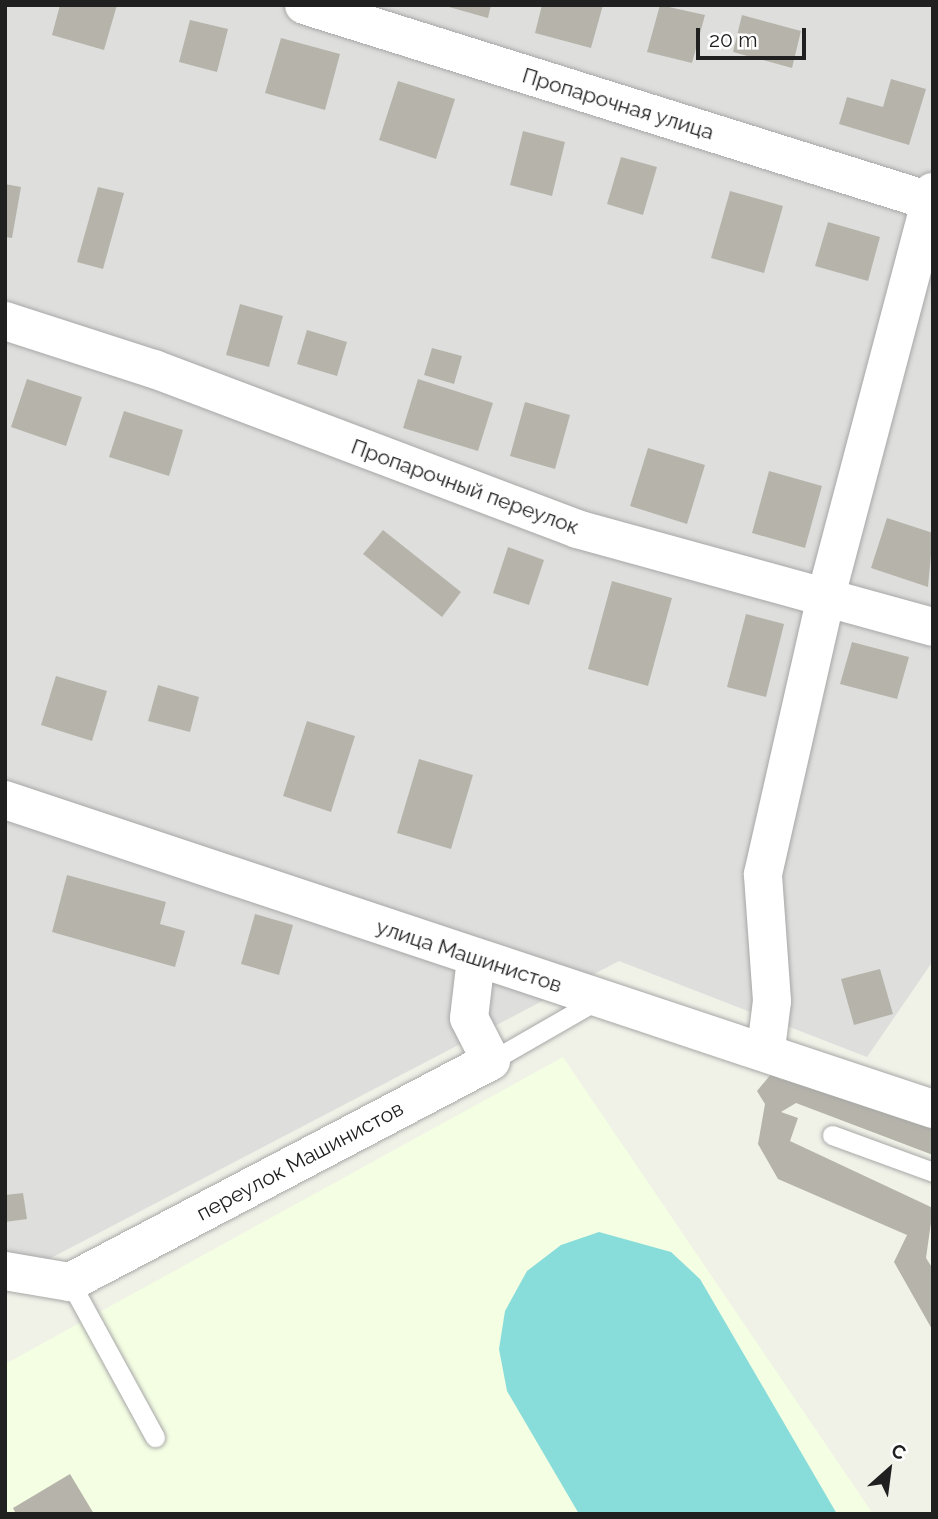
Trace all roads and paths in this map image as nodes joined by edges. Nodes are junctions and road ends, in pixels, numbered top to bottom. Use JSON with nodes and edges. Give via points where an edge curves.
{"nodes":[{"id":1,"x":304,"y":5,"type":"edge"},
{"id":2,"x":932,"y":198,"type":"edge"},
{"id":3,"x":5,"y":321,"type":"edge"},
{"id":4,"x":825,"y":596,"type":"junction"},
{"id":5,"x":933,"y":627,"type":"edge"},
{"id":6,"x":5,"y":800,"type":"edge"},
{"id":7,"x":476,"y":958,"type":"junction"},
{"id":8,"x":599,"y":999,"type":"junction"},
{"id":9,"x":766,"y":1049,"type":"junction"},
{"id":10,"x":491,"y":1061,"type":"junction"},
{"id":11,"x":933,"y":1109,"type":"edge"},
{"id":12,"x":832,"y":1135,"type":"dead end"},
{"id":13,"x":933,"y":1172,"type":"edge"},
{"id":14,"x":5,"y":1272,"type":"edge"},
{"id":15,"x":70,"y":1282,"type":"junction"},
{"id":16,"x":155,"y":1437,"type":"dead end"}],
"edges":[{"from":1,"to":2,"type":"street","name":"Пропарочная улица"},
{"from":2,"to":4,"type":"street"},
{"from":3,"to":4,"type":"street","name":"Пропарочный переулок","via":[[154,369],[578,529]]},
{"from":4,"to":5,"type":"street","name":"Пропарочный переулок"},
{"from":4,"to":9,"type":"street","via":[[763,874],[772,1001]]},
{"from":6,"to":7,"type":"street","name":"улица Машинистов"},
{"from":7,"to":8,"type":"street","name":"улица Машинистов"},
{"from":7,"to":10,"type":"street","via":[[469,1018]]},
{"from":8,"to":9,"type":"street","name":"улица Машинистов"},
{"from":8,"to":10,"type":"lane"},
{"from":9,"to":11,"type":"street","name":"улица Машинистов"},
{"from":10,"to":15,"type":"street","name":"переулок Машинистов"},
{"from":12,"to":13,"type":"lane"},
{"from":14,"to":15,"type":"street"},
{"from":15,"to":16,"type":"lane"}]}
